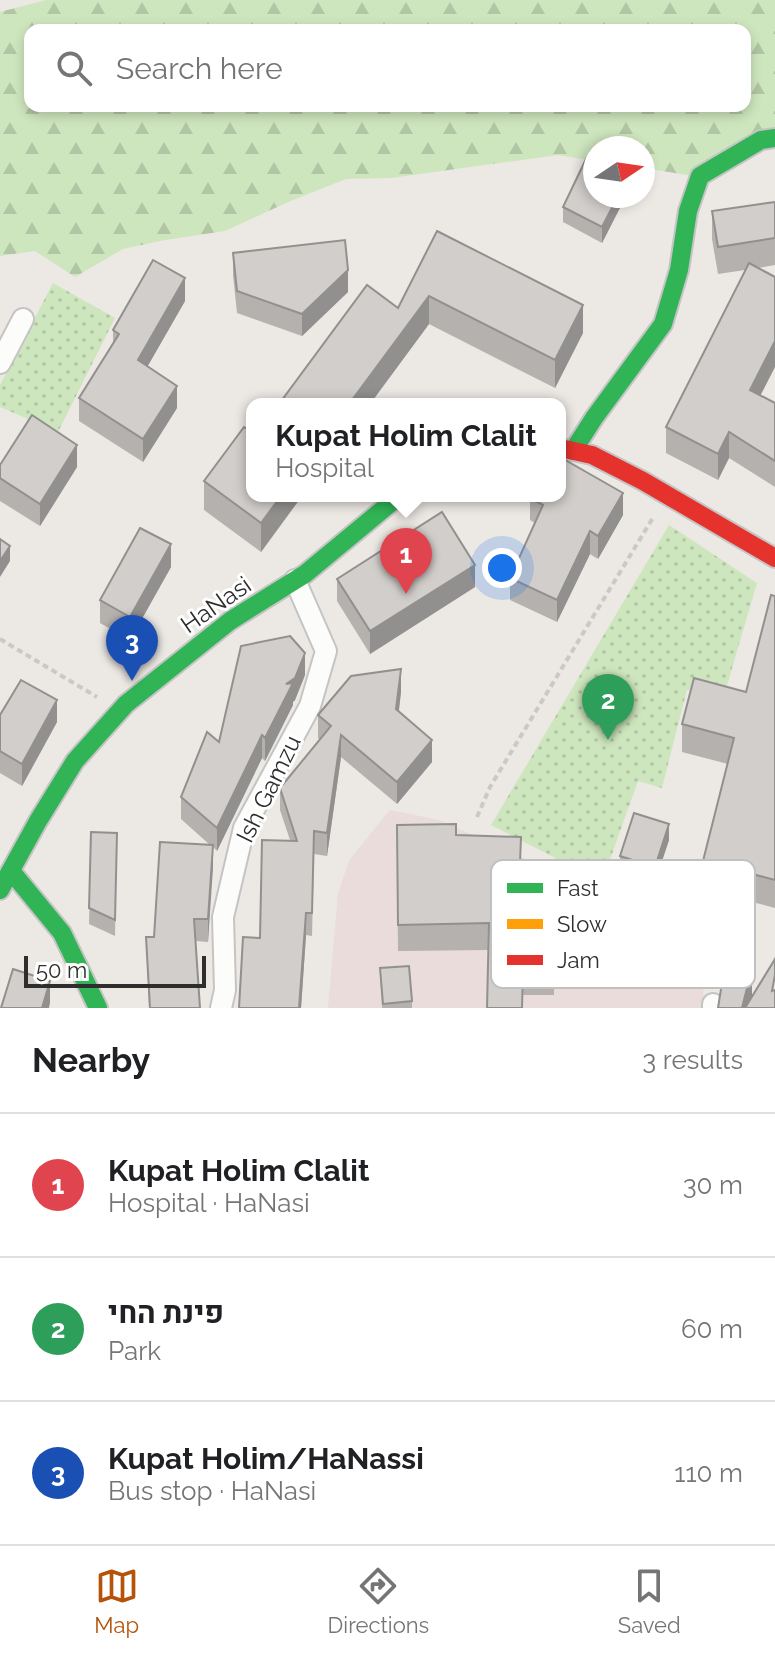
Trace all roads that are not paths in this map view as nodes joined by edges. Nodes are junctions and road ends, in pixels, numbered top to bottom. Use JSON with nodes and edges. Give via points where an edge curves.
{"nodes":[{"id":1,"x":775,"y":138,"type":"edge"},
{"id":2,"x":23,"y":319,"type":"dead end"},
{"id":3,"x":0,"y":363,"type":"edge"},
{"id":4,"x":567,"y":449,"type":"edge"},
{"id":5,"x":392,"y":502,"type":"edge"},
{"id":6,"x":775,"y":558,"type":"edge"},
{"id":7,"x":295,"y":580,"type":"junction"},
{"id":8,"x":11,"y":871,"type":"junction"},
{"id":9,"x":0,"y":890,"type":"edge"},
{"id":10,"x":98,"y":1008,"type":"edge"},
{"id":11,"x":221,"y":1008,"type":"edge"}],
"edges":[{"from":1,"to":4,"type":"street","via":[[761,140],[700,176],[663,324]]},
{"from":2,"to":3,"type":"street"},
{"from":4,"to":6,"type":"street","via":[[592,455]]},
{"from":5,"to":7,"type":"street","name":"HaNasi"},
{"from":7,"to":8,"type":"street","name":"HaNasi","via":[[230,621],[126,704],[75,761]]},
{"from":7,"to":11,"type":"street","name":"Ish Gamzu","via":[[326,651],[310,706],[244,828],[223,917]]},
{"from":8,"to":9,"type":"street","name":"HaNasi"},
{"from":8,"to":10,"type":"street","via":[[62,933]]}]}
